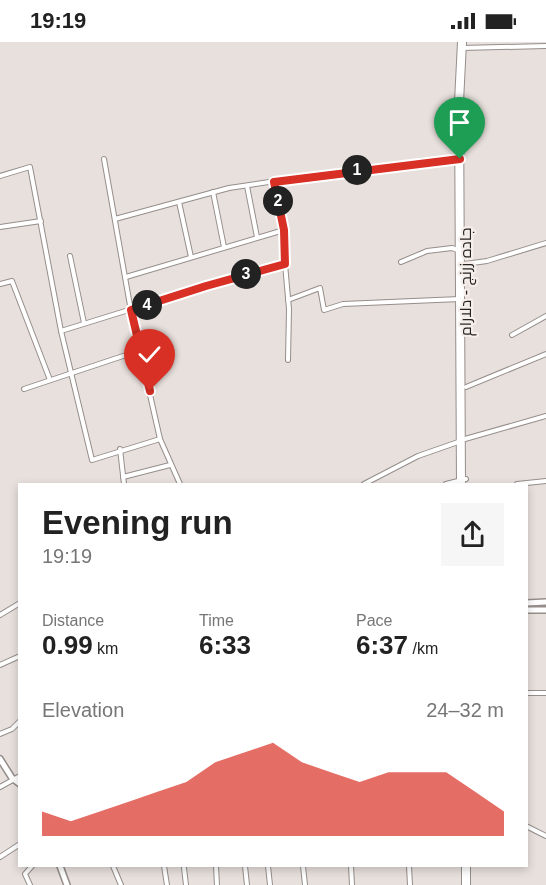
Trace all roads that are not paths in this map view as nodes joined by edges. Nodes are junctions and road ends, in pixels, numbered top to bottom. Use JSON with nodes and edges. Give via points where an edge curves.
{"nodes":[{"id":1,"x":512,"y":44,"type":"edge"},
{"id":2,"x":544,"y":44,"type":"edge"},
{"id":3,"x":462,"y":45,"type":"edge"},
{"id":4,"x":461,"y":80,"type":"junction"},
{"id":5,"x":104,"y":159,"type":"dead end"},
{"id":6,"x":460,"y":159,"type":"junction"},
{"id":7,"x":0,"y":176,"type":"edge"},
{"id":8,"x":274,"y":182,"type":"junction"},
{"id":9,"x":247,"y":186,"type":"junction"},
{"id":10,"x":213,"y":192,"type":"junction"},
{"id":11,"x":179,"y":202,"type":"junction"},
{"id":12,"x":115,"y":219,"type":"junction"},
{"id":13,"x":41,"y":221,"type":"junction"},
{"id":14,"x":0,"y":227,"type":"edge"},
{"id":15,"x":284,"y":230,"type":"junction"},
{"id":16,"x":256,"y":237,"type":"junction"},
{"id":17,"x":546,"y":243,"type":"edge"},
{"id":18,"x":224,"y":247,"type":"junction"},
{"id":19,"x":463,"y":253,"type":"junction"},
{"id":20,"x":70,"y":256,"type":"dead end"},
{"id":21,"x":191,"y":257,"type":"junction"},
{"id":22,"x":401,"y":262,"type":"dead end"},
{"id":23,"x":285,"y":264,"type":"junction"},
{"id":24,"x":465,"y":264,"type":"junction"},
{"id":25,"x":126,"y":277,"type":"junction"},
{"id":26,"x":0,"y":284,"type":"edge"},
{"id":27,"x":461,"y":299,"type":"junction"},
{"id":28,"x":288,"y":300,"type":"junction"},
{"id":29,"x":131,"y":310,"type":"junction"},
{"id":30,"x":546,"y":316,"type":"edge"},
{"id":31,"x":84,"y":323,"type":"junction"},
{"id":32,"x":61,"y":331,"type":"junction"},
{"id":33,"x":512,"y":335,"type":"dead end"},
{"id":34,"x":141,"y":350,"type":"junction"},
{"id":35,"x":546,"y":354,"type":"edge"},
{"id":36,"x":288,"y":360,"type":"dead end"},
{"id":37,"x":73,"y":374,"type":"junction"},
{"id":38,"x":50,"y":380,"type":"junction"},
{"id":39,"x":466,"y":387,"type":"junction"},
{"id":40,"x":24,"y":389,"type":"dead end"},
{"id":41,"x":546,"y":417,"type":"edge"},
{"id":42,"x":160,"y":439,"type":"junction"},
{"id":43,"x":463,"y":440,"type":"junction"},
{"id":44,"x":120,"y":450,"type":"junction"},
{"id":45,"x":170,"y":465,"type":"junction"},
{"id":46,"x":123,"y":477,"type":"junction"},
{"id":47,"x":546,"y":481,"type":"edge"},
{"id":48,"x":464,"y":482,"type":"edge"},
{"id":49,"x":124,"y":483,"type":"edge"},
{"id":50,"x":179,"y":483,"type":"edge"},
{"id":51,"x":366,"y":483,"type":"edge"},
{"id":52,"x":527,"y":483,"type":"edge"},
{"id":53,"x":546,"y":602,"type":"edge"},
{"id":54,"x":528,"y":603,"type":"edge"},
{"id":55,"x":18,"y":604,"type":"edge"},
{"id":56,"x":528,"y":610,"type":"edge"},
{"id":57,"x":546,"y":610,"type":"edge"},
{"id":58,"x":0,"y":615,"type":"edge"},
{"id":59,"x":18,"y":657,"type":"edge"},
{"id":60,"x":0,"y":665,"type":"edge"},
{"id":61,"x":528,"y":693,"type":"edge"},
{"id":62,"x":546,"y":693,"type":"edge"},
{"id":63,"x":18,"y":723,"type":"edge"},
{"id":64,"x":0,"y":734,"type":"edge"},
{"id":65,"x":0,"y":759,"type":"edge"},
{"id":66,"x":18,"y":776,"type":"edge"},
{"id":67,"x":12,"y":778,"type":"junction"},
{"id":68,"x":18,"y":782,"type":"edge"},
{"id":69,"x":0,"y":787,"type":"edge"},
{"id":70,"x":528,"y":827,"type":"edge"},
{"id":71,"x":546,"y":836,"type":"edge"},
{"id":72,"x":18,"y":845,"type":"edge"},
{"id":73,"x":0,"y":857,"type":"edge"},
{"id":74,"x":31,"y":867,"type":"edge"},
{"id":75,"x":60,"y":867,"type":"edge"},
{"id":76,"x":113,"y":867,"type":"edge"},
{"id":77,"x":164,"y":867,"type":"edge"},
{"id":78,"x":216,"y":867,"type":"edge"},
{"id":79,"x":245,"y":867,"type":"edge"},
{"id":80,"x":268,"y":867,"type":"edge"},
{"id":81,"x":303,"y":867,"type":"edge"},
{"id":82,"x":351,"y":867,"type":"edge"},
{"id":83,"x":409,"y":867,"type":"edge"},
{"id":84,"x":464,"y":867,"type":"edge"},
{"id":85,"x":184,"y":868,"type":"dead end"},
{"id":86,"x":30,"y":885,"type":"edge"},
{"id":87,"x":67,"y":885,"type":"edge"},
{"id":88,"x":121,"y":885,"type":"edge"},
{"id":89,"x":167,"y":885,"type":"edge"},
{"id":90,"x":186,"y":885,"type":"edge"},
{"id":91,"x":217,"y":885,"type":"edge"},
{"id":92,"x":247,"y":885,"type":"edge"},
{"id":93,"x":270,"y":885,"type":"edge"},
{"id":94,"x":305,"y":885,"type":"edge"},
{"id":95,"x":352,"y":885,"type":"edge"},
{"id":96,"x":410,"y":885,"type":"edge"},
{"id":97,"x":464,"y":885,"type":"edge"}],
"edges":[{"from":1,"to":2,"type":"street"},
{"from":1,"to":3,"type":"street"},
{"from":3,"to":4,"type":"highway","name":"جاده زرنج - دلارام"},
{"from":4,"to":6,"type":"highway","name":"جاده زرنج - دلارام"},
{"from":4,"to":19,"type":"highway","name":"جاده زرنج - دلارام"},
{"from":5,"to":12,"type":"street"},
{"from":6,"to":8,"type":"street"},
{"from":6,"to":19,"type":"highway","name":"جاده زرنج - دلارام"},
{"from":7,"to":13,"type":"street","via":[[30,167]]},
{"from":8,"to":9,"type":"street"},
{"from":8,"to":15,"type":"street"},
{"from":9,"to":10,"type":"street"},
{"from":9,"to":16,"type":"street"},
{"from":10,"to":11,"type":"street"},
{"from":10,"to":18,"type":"street"},
{"from":11,"to":12,"type":"street"},
{"from":11,"to":21,"type":"street"},
{"from":12,"to":25,"type":"street"},
{"from":13,"to":14,"type":"street"},
{"from":13,"to":32,"type":"street"},
{"from":15,"to":16,"type":"street"},
{"from":15,"to":23,"type":"street"},
{"from":16,"to":18,"type":"street"},
{"from":17,"to":24,"type":"street"},
{"from":18,"to":21,"type":"street"},
{"from":19,"to":22,"type":"street","via":[[452,249],[427,251]]},
{"from":19,"to":24,"type":"highway","name":"جاده زرنج - دلارام"},
{"from":19,"to":27,"type":"highway","name":"جاده زرنج - دلارام"},
{"from":20,"to":31,"type":"street"},
{"from":21,"to":25,"type":"street"},
{"from":23,"to":28,"type":"street"},
{"from":23,"to":29,"type":"street"},
{"from":24,"to":39,"type":"highway","name":"جاده زرنج - دلارام"},
{"from":25,"to":29,"type":"street"},
{"from":26,"to":38,"type":"street","via":[[12,281]]},
{"from":27,"to":28,"type":"street","via":[[343,304],[324,310],[320,288]]},
{"from":27,"to":43,"type":"highway","name":"جاده زرنج - دلارام"},
{"from":28,"to":36,"type":"street"},
{"from":29,"to":31,"type":"street"},
{"from":29,"to":34,"type":"street"},
{"from":30,"to":33,"type":"street"},
{"from":31,"to":32,"type":"street"},
{"from":32,"to":37,"type":"street"},
{"from":34,"to":37,"type":"street"},
{"from":34,"to":42,"type":"street"},
{"from":35,"to":39,"type":"street"},
{"from":37,"to":38,"type":"street"},
{"from":37,"to":44,"type":"street","via":[[92,460]]},
{"from":38,"to":40,"type":"street"},
{"from":39,"to":43,"type":"highway","name":"جاده زرنج - دلارام"},
{"from":41,"to":43,"type":"street"},
{"from":42,"to":44,"type":"street"},
{"from":42,"to":45,"type":"street"},
{"from":43,"to":48,"type":"highway","name":"جاده زرنج - دلارام"},
{"from":43,"to":51,"type":"street","via":[[418,456]]},
{"from":44,"to":46,"type":"street"},
{"from":45,"to":46,"type":"street"},
{"from":45,"to":50,"type":"street"},
{"from":46,"to":49,"type":"street"},
{"from":47,"to":52,"type":"street"},
{"from":53,"to":54,"type":"street"},
{"from":55,"to":58,"type":"street"},
{"from":56,"to":57,"type":"street"},
{"from":59,"to":60,"type":"street"},
{"from":61,"to":62,"type":"street"},
{"from":63,"to":64,"type":"street"},
{"from":65,"to":67,"type":"street"},
{"from":66,"to":67,"type":"street"},
{"from":67,"to":68,"type":"street"},
{"from":67,"to":69,"type":"street"},
{"from":70,"to":71,"type":"street"},
{"from":72,"to":73,"type":"street"},
{"from":74,"to":86,"type":"street","via":[[25,873]]},
{"from":75,"to":87,"type":"street"},
{"from":76,"to":88,"type":"street"},
{"from":77,"to":89,"type":"street"},
{"from":78,"to":91,"type":"street"},
{"from":79,"to":92,"type":"street"},
{"from":80,"to":93,"type":"street"},
{"from":81,"to":94,"type":"street"},
{"from":82,"to":95,"type":"street"},
{"from":83,"to":96,"type":"street"},
{"from":84,"to":97,"type":"highway"},
{"from":85,"to":90,"type":"street"}]}
